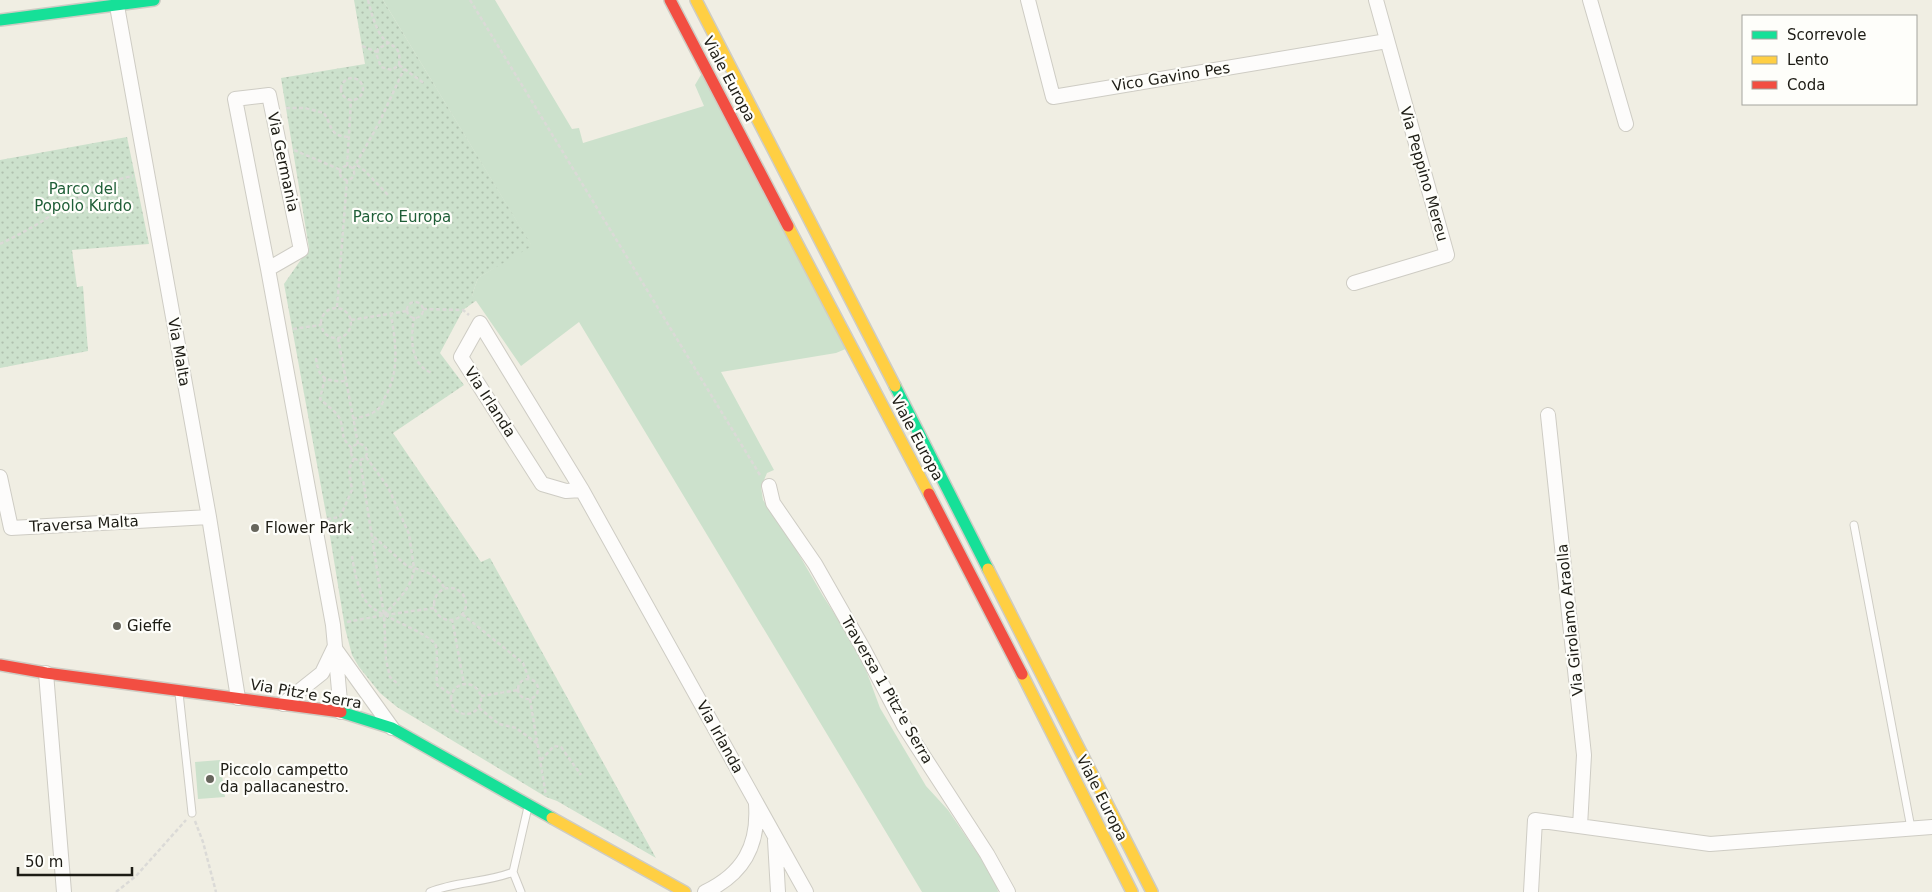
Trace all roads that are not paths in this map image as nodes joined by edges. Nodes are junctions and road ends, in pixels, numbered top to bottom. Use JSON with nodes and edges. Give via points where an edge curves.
{"nodes":[{"id":1,"x":154,"y":0,"type":"edge"},
{"id":2,"x":670,"y":0,"type":"edge"},
{"id":3,"x":696,"y":0,"type":"edge"},
{"id":4,"x":1028,"y":0,"type":"edge"},
{"id":5,"x":1376,"y":0,"type":"edge"},
{"id":6,"x":1590,"y":0,"type":"edge"},
{"id":7,"x":117,"y":6,"type":"junction"},
{"id":8,"x":0,"y":20,"type":"edge"},
{"id":9,"x":1387,"y":41,"type":"junction"},
{"id":10,"x":1626,"y":124,"type":"dead end"},
{"id":11,"x":268,"y":269,"type":"junction"},
{"id":12,"x":1354,"y":283,"type":"dead end"},
{"id":13,"x":1548,"y":415,"type":"dead end"},
{"id":14,"x":0,"y":477,"type":"edge"},
{"id":15,"x":769,"y":486,"type":"road end"},
{"id":16,"x":582,"y":490,"type":"junction"},
{"id":17,"x":209,"y":518,"type":"junction"},
{"id":18,"x":1854,"y":525,"type":"dead end"},
{"id":19,"x":335,"y":647,"type":"junction"},
{"id":20,"x":0,"y":665,"type":"edge"},
{"id":21,"x":46,"y":673,"type":"junction"},
{"id":22,"x":178,"y":690,"type":"junction"},
{"id":23,"x":238,"y":698,"type":"junction"},
{"id":24,"x":283,"y":704,"type":"junction"},
{"id":25,"x":341,"y":712,"type":"junction"},
{"id":26,"x":392,"y":728,"type":"junction"},
{"id":27,"x":755,"y":801,"type":"junction"},
{"id":28,"x":531,"y":805,"type":"junction"},
{"id":29,"x":192,"y":813,"type":"road end"},
{"id":30,"x":1580,"y":826,"type":"junction"},
{"id":31,"x":1932,"y":827,"type":"edge"},
{"id":32,"x":1911,"y":828,"type":"junction"},
{"id":33,"x":774,"y":834,"type":"junction"},
{"id":34,"x":513,"y":872,"type":"junction"},
{"id":35,"x":684,"y":891,"type":"edge"},
{"id":36,"x":64,"y":892,"type":"edge"},
{"id":37,"x":430,"y":892,"type":"edge"},
{"id":38,"x":521,"y":892,"type":"edge"},
{"id":39,"x":701,"y":892,"type":"edge"},
{"id":40,"x":705,"y":892,"type":"edge"},
{"id":41,"x":778,"y":892,"type":"edge"},
{"id":42,"x":806,"y":892,"type":"edge"},
{"id":43,"x":1008,"y":892,"type":"edge"},
{"id":44,"x":1132,"y":892,"type":"edge"},
{"id":45,"x":1152,"y":892,"type":"edge"},
{"id":46,"x":1531,"y":892,"type":"edge"}],
"edges":[{"from":1,"to":7,"type":"main road"},
{"from":2,"to":44,"type":"main road","name":"Viale Europa","via":[[1008,646]]},
{"from":3,"to":45,"type":"main road","name":"Viale Europa"},
{"from":4,"to":9,"type":"street","name":"Vico Gavino Pes","via":[[1053,96]]},
{"from":5,"to":9,"type":"street","name":"Via Peppino Mereu"},
{"from":6,"to":10,"type":"street"},
{"from":7,"to":8,"type":"main road"},
{"from":7,"to":17,"type":"street","name":"Via Malta"},
{"from":9,"to":12,"type":"street","name":"Via Peppino Mereu","via":[[1447,255]]},
{"from":11,"to":11,"type":"street","name":"Via Germania","via":[[234,98],[269,95],[301,250]]},
{"from":11,"to":19,"type":"street","name":"Via Germania"},
{"from":13,"to":30,"type":"street","name":"Via Girolamo Araolla","via":[[1584,754]]},
{"from":14,"to":17,"type":"street","name":"Traversa Malta","via":[[11,528]]},
{"from":15,"to":43,"type":"street","name":"Traversa 1 Pitz'e Serra","via":[[773,503],[815,564],[904,726]]},
{"from":16,"to":16,"type":"street","name":"Via Irlanda","via":[[566,491],[542,484],[461,357],[480,323]]},
{"from":16,"to":27,"type":"street","name":"Via Irlanda"},
{"from":17,"to":23,"type":"street","name":"Via Malta"},
{"from":18,"to":32,"type":"lane"},
{"from":19,"to":24,"type":"street","via":[[322,673]]},
{"from":19,"to":25,"type":"street","name":"Via Germania"},
{"from":19,"to":26,"type":"street","name":"Via Germania"},
{"from":20,"to":21,"type":"main road","name":"Via Pitz'e Serra"},
{"from":21,"to":22,"type":"main road","name":"Via Pitz'e Serra"},
{"from":21,"to":36,"type":"street"},
{"from":22,"to":23,"type":"main road","name":"Via Pitz'e Serra"},
{"from":22,"to":29,"type":"lane"},
{"from":23,"to":24,"type":"main road","name":"Via Pitz'e Serra"},
{"from":24,"to":25,"type":"main road","name":"Via Pitz'e Serra"},
{"from":25,"to":26,"type":"main road","name":"Via Pitz'e Serra"},
{"from":26,"to":28,"type":"main road","name":"Via Pitz'e Serra"},
{"from":27,"to":33,"type":"street","name":"Via Irlanda"},
{"from":27,"to":40,"type":"street","name":"Via Irlanda","via":[[755,833],[749,852],[734,873]]},
{"from":28,"to":34,"type":"lane"},
{"from":28,"to":35,"type":"main road","name":"Via Pitz'e Serra"},
{"from":30,"to":32,"type":"street","via":[[1710,844]]},
{"from":30,"to":46,"type":"street","via":[[1535,820]]},
{"from":31,"to":32,"type":"street"},
{"from":33,"to":41,"type":"street","name":"Via Irlanda"},
{"from":33,"to":42,"type":"street","name":"Via Irlanda"},
{"from":34,"to":37,"type":"lane","via":[[497,879]]},
{"from":34,"to":38,"type":"lane"},
{"from":35,"to":39,"type":"street"}]}
